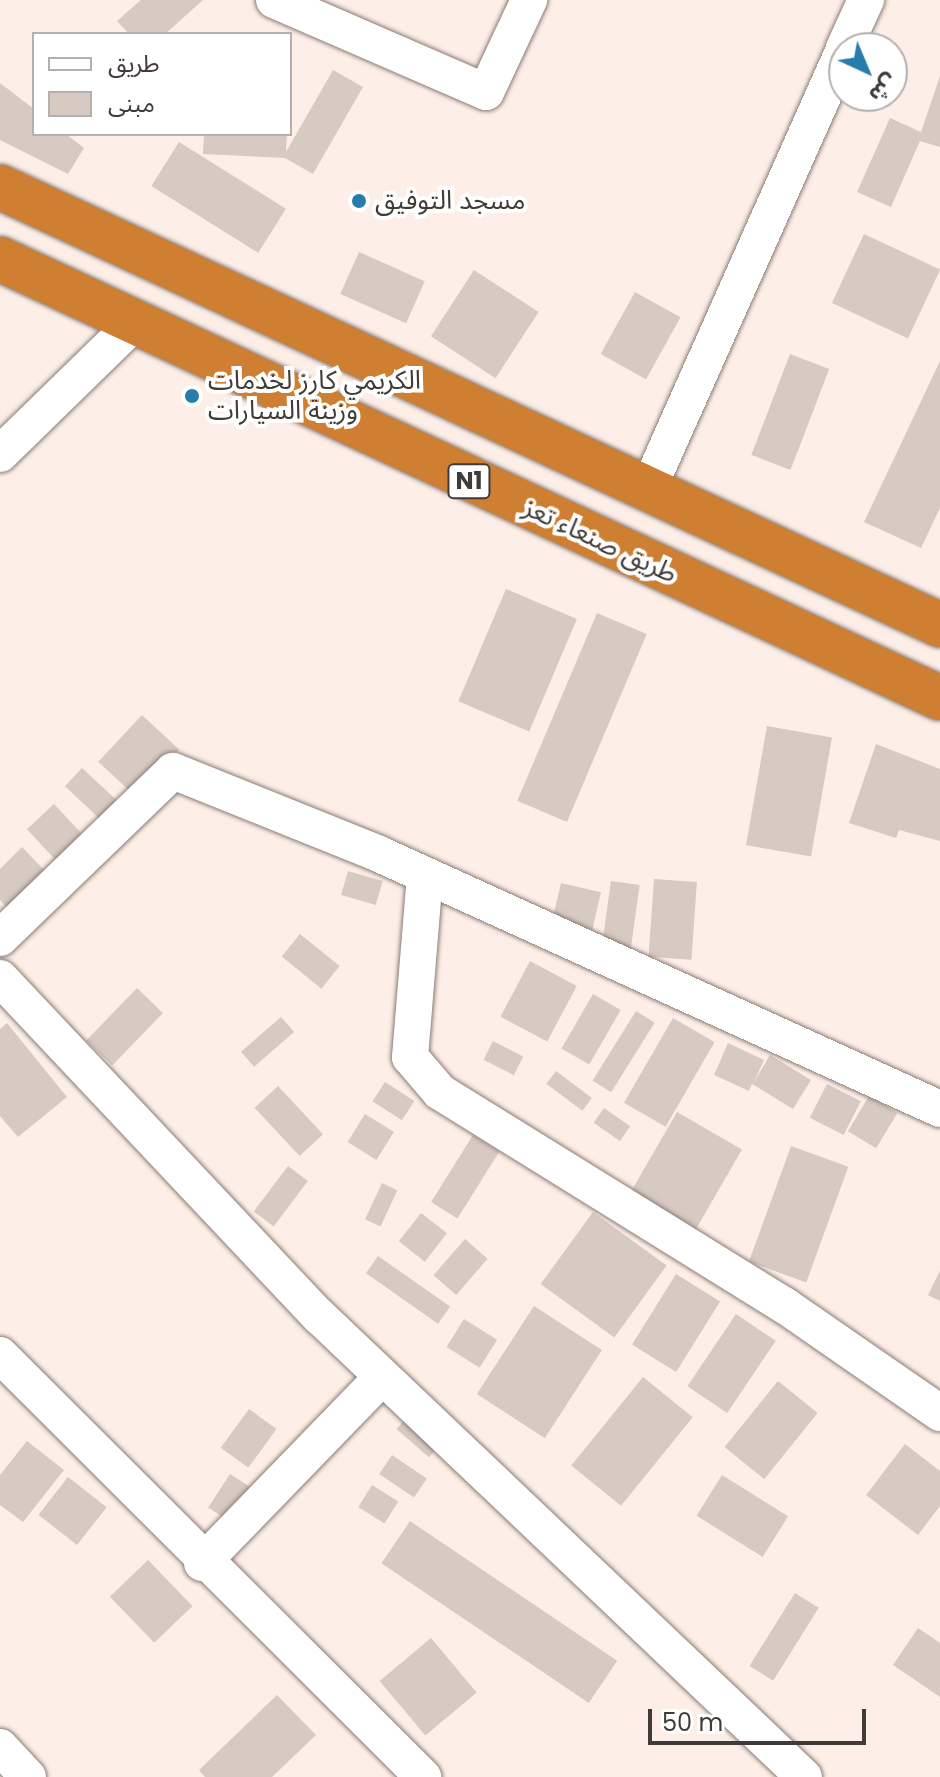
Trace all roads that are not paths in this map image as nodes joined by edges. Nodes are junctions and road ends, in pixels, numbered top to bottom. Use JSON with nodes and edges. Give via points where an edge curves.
{"nodes":[{"id":1,"x":274,"y":0,"type":"edge"},
{"id":2,"x":529,"y":0,"type":"edge"},
{"id":3,"x":866,"y":0,"type":"edge"},
{"id":4,"x":851,"y":32,"type":"edge"},
{"id":5,"x":828,"y":84,"type":"edge"},
{"id":6,"x":0,"y":187,"type":"edge"},
{"id":7,"x":0,"y":259,"type":"edge"},
{"id":8,"x":131,"y":326,"type":"junction"},
{"id":9,"x":0,"y":454,"type":"edge"},
{"id":10,"x":650,"y":485,"type":"junction"},
{"id":11,"x":940,"y":625,"type":"edge"},
{"id":12,"x":940,"y":698,"type":"edge"},
{"id":13,"x":425,"y":875,"type":"junction"},
{"id":14,"x":0,"y":938,"type":"edge"},
{"id":15,"x":0,"y":978,"type":"edge"},
{"id":16,"x":940,"y":1109,"type":"edge"},
{"id":17,"x":0,"y":1355,"type":"edge"},
{"id":18,"x":382,"y":1377,"type":"junction"},
{"id":19,"x":940,"y":1413,"type":"edge"},
{"id":20,"x":202,"y":1563,"type":"junction"},
{"id":21,"x":423,"y":1777,"type":"edge"},
{"id":22,"x":804,"y":1777,"type":"edge"}],
"edges":[{"from":1,"to":2,"type":"street","via":[[486,92]]},
{"from":3,"to":4,"type":"street"},
{"from":5,"to":10,"type":"street"},
{"from":6,"to":10,"type":"highway"},
{"from":7,"to":8,"type":"highway","name":"طريق صنعاء تعز","number":"N1"},
{"from":8,"to":9,"type":"street"},
{"from":8,"to":12,"type":"highway","name":"طريق صنعاء تعز","number":"N1"},
{"from":10,"to":11,"type":"highway"},
{"from":13,"to":14,"type":"street","via":[[173,771]]},
{"from":13,"to":16,"type":"street"},
{"from":13,"to":19,"type":"street","via":[[410,1057],[440,1092],[784,1305]]},
{"from":15,"to":18,"type":"street"},
{"from":17,"to":20,"type":"street"},
{"from":18,"to":20,"type":"street"},
{"from":18,"to":22,"type":"street"},
{"from":20,"to":21,"type":"street"}]}
